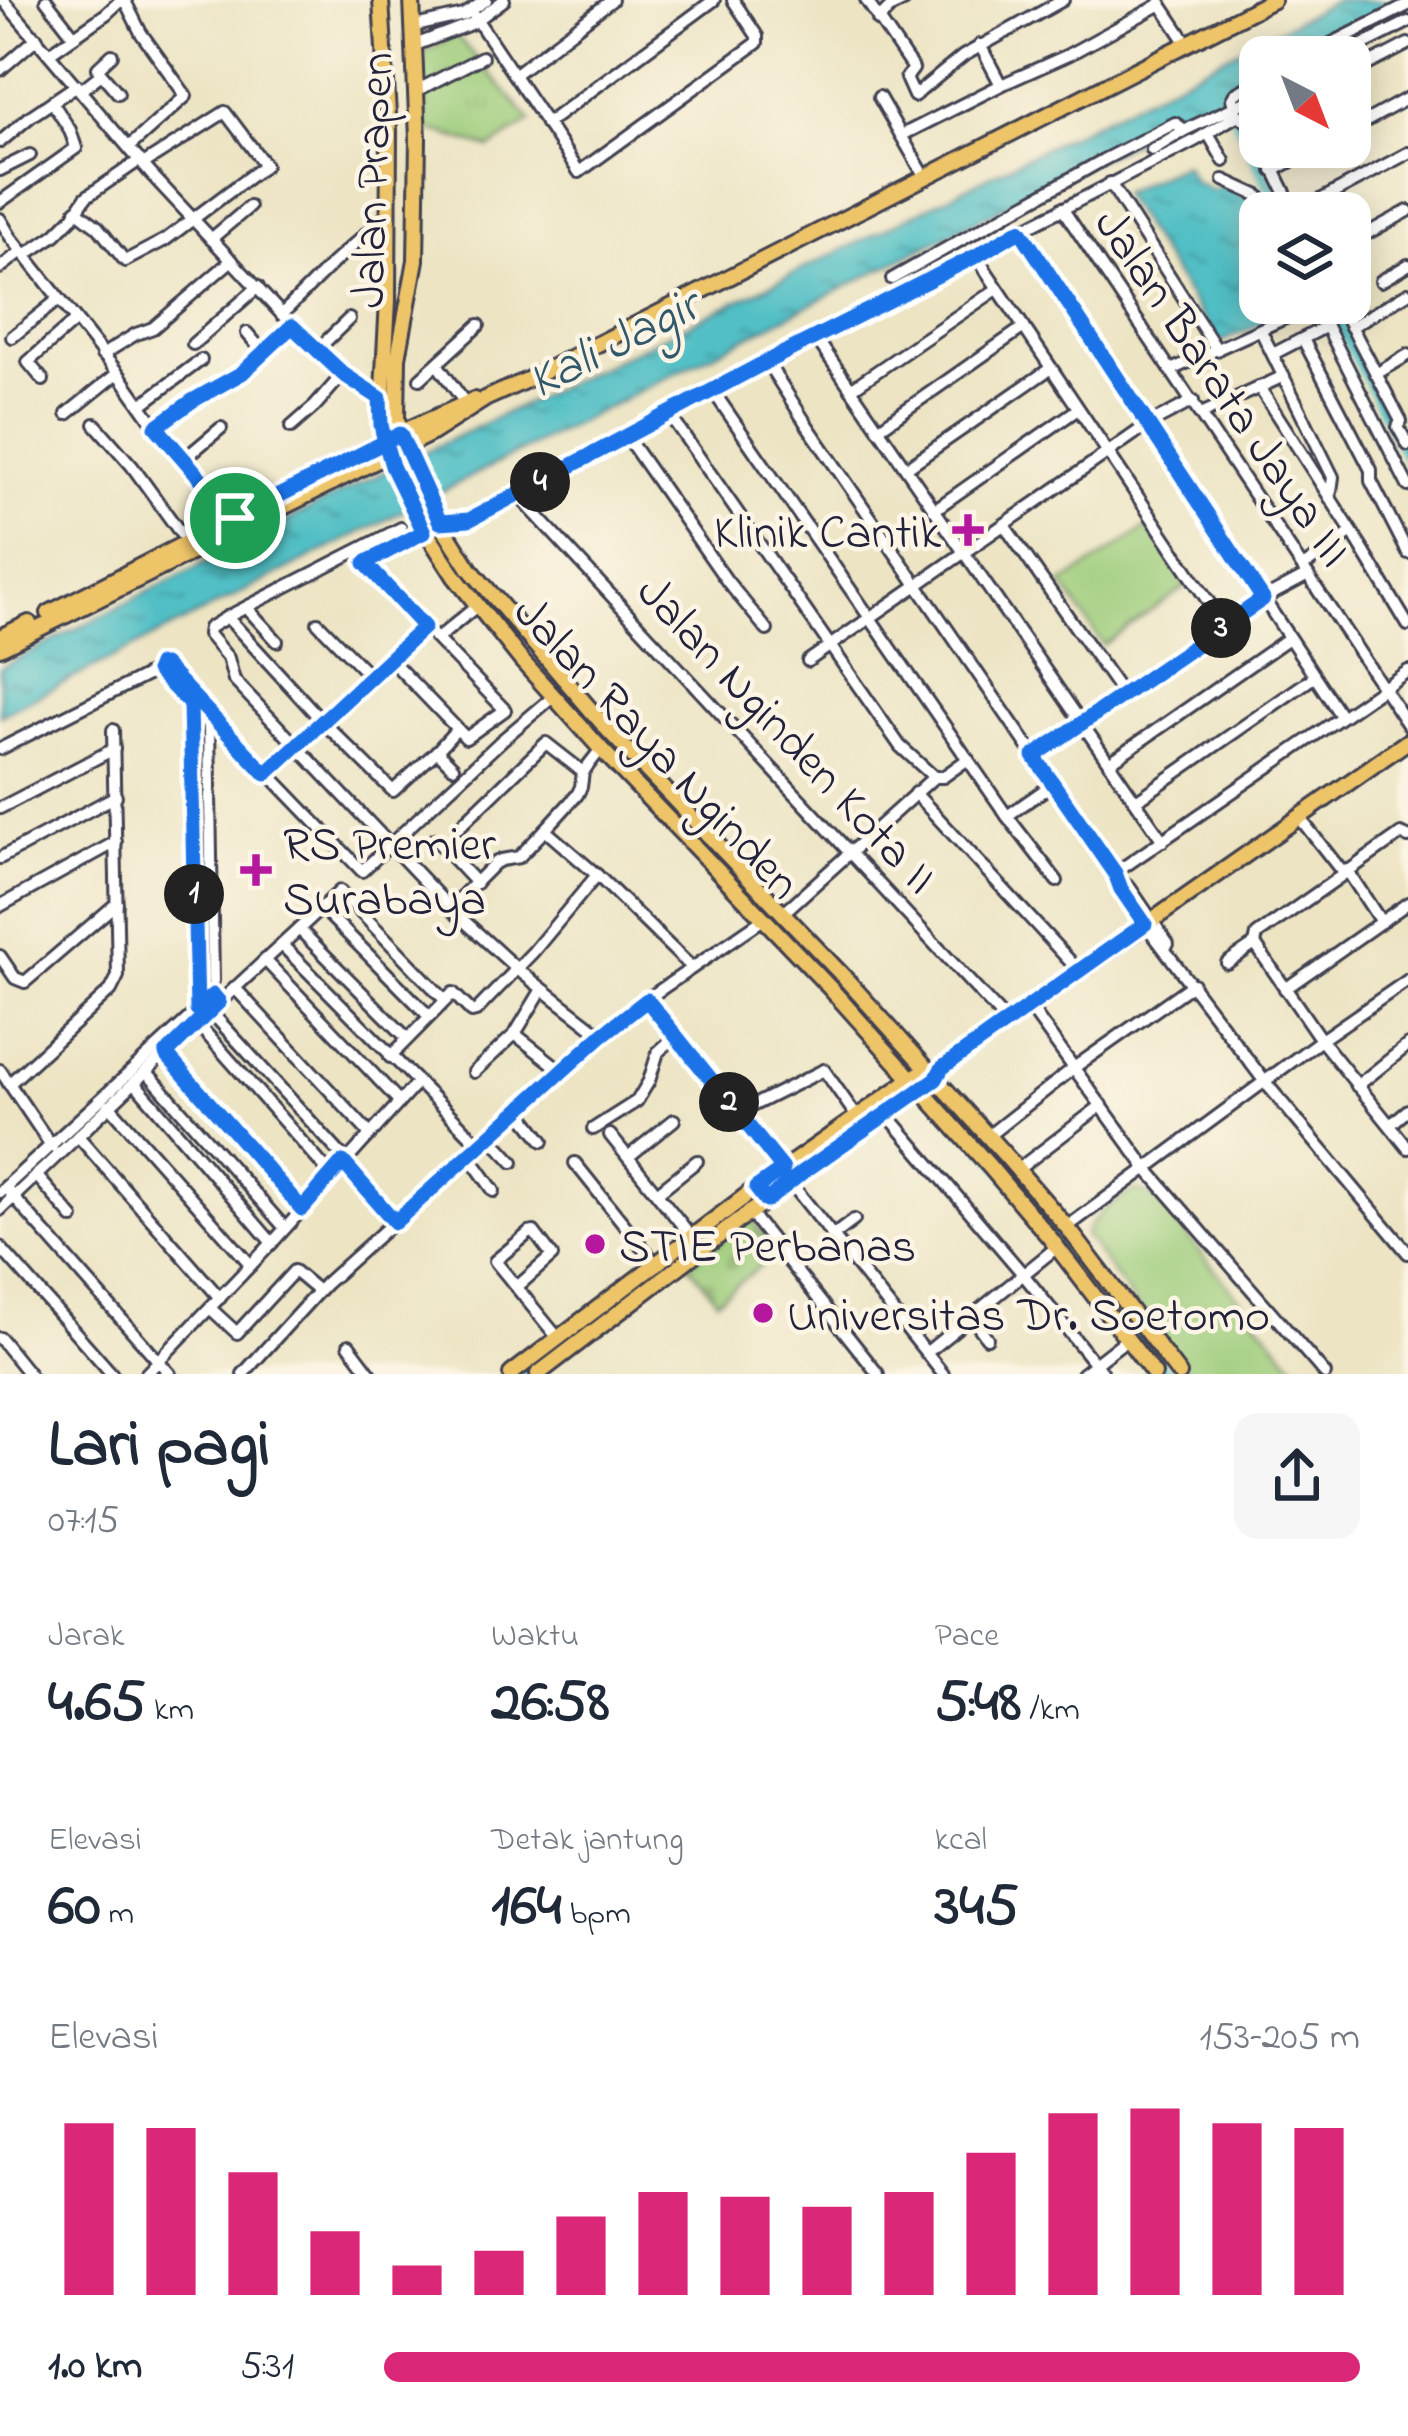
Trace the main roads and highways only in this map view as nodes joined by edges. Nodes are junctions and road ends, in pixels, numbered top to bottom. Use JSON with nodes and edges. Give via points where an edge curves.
{"nodes":[{"id":1,"x":381,"y":0,"type":"edge"},
{"id":2,"x":412,"y":0,"type":"edge"},
{"id":3,"x":1273,"y":0,"type":"edge"},
{"id":4,"x":402,"y":249,"type":"junction"},
{"id":5,"x":388,"y":397,"type":"junction"},
{"id":6,"x":485,"y":399,"type":"junction"},
{"id":7,"x":380,"y":418,"type":"junction"},
{"id":8,"x":428,"y":420,"type":"junction"},
{"id":9,"x":404,"y":447,"type":"junction"},
{"id":10,"x":389,"y":454,"type":"junction"},
{"id":11,"x":339,"y":465,"type":"junction"},
{"id":12,"x":9,"y":638,"type":"edge"},
{"id":13,"x":1408,"y":741,"type":"edge"},
{"id":14,"x":646,"y":782,"type":"junction"},
{"id":15,"x":843,"y":976,"type":"junction"},
{"id":16,"x":830,"y":988,"type":"junction"},
{"id":17,"x":924,"y":1081,"type":"junction"},
{"id":18,"x":997,"y":1160,"type":"junction"},
{"id":19,"x":784,"y":1172,"type":"junction"},
{"id":20,"x":761,"y":1194,"type":"junction"},
{"id":21,"x":586,"y":1327,"type":"junction"},
{"id":22,"x":511,"y":1374,"type":"edge"},
{"id":23,"x":538,"y":1374,"type":"edge"},
{"id":24,"x":1154,"y":1374,"type":"edge"},
{"id":25,"x":1179,"y":1374,"type":"edge"}],
"edges":[{"from":1,"to":4,"type":"main road","name":"Jalan Prapen","via":[[389,213]]},
{"from":2,"to":4,"type":"main road","name":"Jalan Prapen","via":[[418,148]]},
{"from":3,"to":6,"type":"main road"},
{"from":4,"to":5,"type":"main road","name":"Jalan Prapen","via":[[388,301]]},
{"from":4,"to":5,"type":"main road","name":"Jalan Prapen","via":[[412,289]]},
{"from":5,"to":7,"type":"main road","name":"Jalan Prapen"},
{"from":5,"to":8,"type":"main road"},
{"from":5,"to":9,"type":"main road","name":"Jalan Prapen"},
{"from":6,"to":8,"type":"main road"},
{"from":6,"to":9,"type":"main road"},
{"from":7,"to":10,"type":"main road","name":"Jalan Prapen"},
{"from":7,"to":11,"type":"main road"},
{"from":8,"to":9,"type":"main road"},
{"from":9,"to":10,"type":"main road"},
{"from":9,"to":14,"type":"main road","name":"Jalan Raya Nginden","via":[[457,551]]},
{"from":10,"to":11,"type":"main road"},
{"from":10,"to":12,"type":"main road"},
{"from":10,"to":14,"type":"main road","name":"Jalan Raya Nginden","via":[[424,532],[478,605],[601,748]]},
{"from":11,"to":12,"type":"main road"},
{"from":13,"to":17,"type":"main road"},
{"from":14,"to":15,"type":"main road","name":"Jalan Raya Nginden"},
{"from":14,"to":16,"type":"main road","name":"Jalan Raya Nginden"},
{"from":15,"to":16,"type":"main road"},
{"from":15,"to":17,"type":"main road","name":"Jalan Raya Nginden"},
{"from":16,"to":17,"type":"main road","name":"Jalan Raya Nginden"},
{"from":17,"to":18,"type":"main road"},
{"from":17,"to":18,"type":"main road","via":[[988,1136]]},
{"from":17,"to":19,"type":"main road","via":[[857,1117]]},
{"from":17,"to":19,"type":"main road","via":[[886,1113]]},
{"from":18,"to":24,"type":"main road"},
{"from":18,"to":25,"type":"main road","via":[[1017,1170]]},
{"from":19,"to":20,"type":"main road"},
{"from":20,"to":21,"type":"main road","via":[[655,1263]]},
{"from":20,"to":21,"type":"main road","via":[[750,1214]]},
{"from":21,"to":22,"type":"main road"},
{"from":21,"to":23,"type":"main road"}]}
